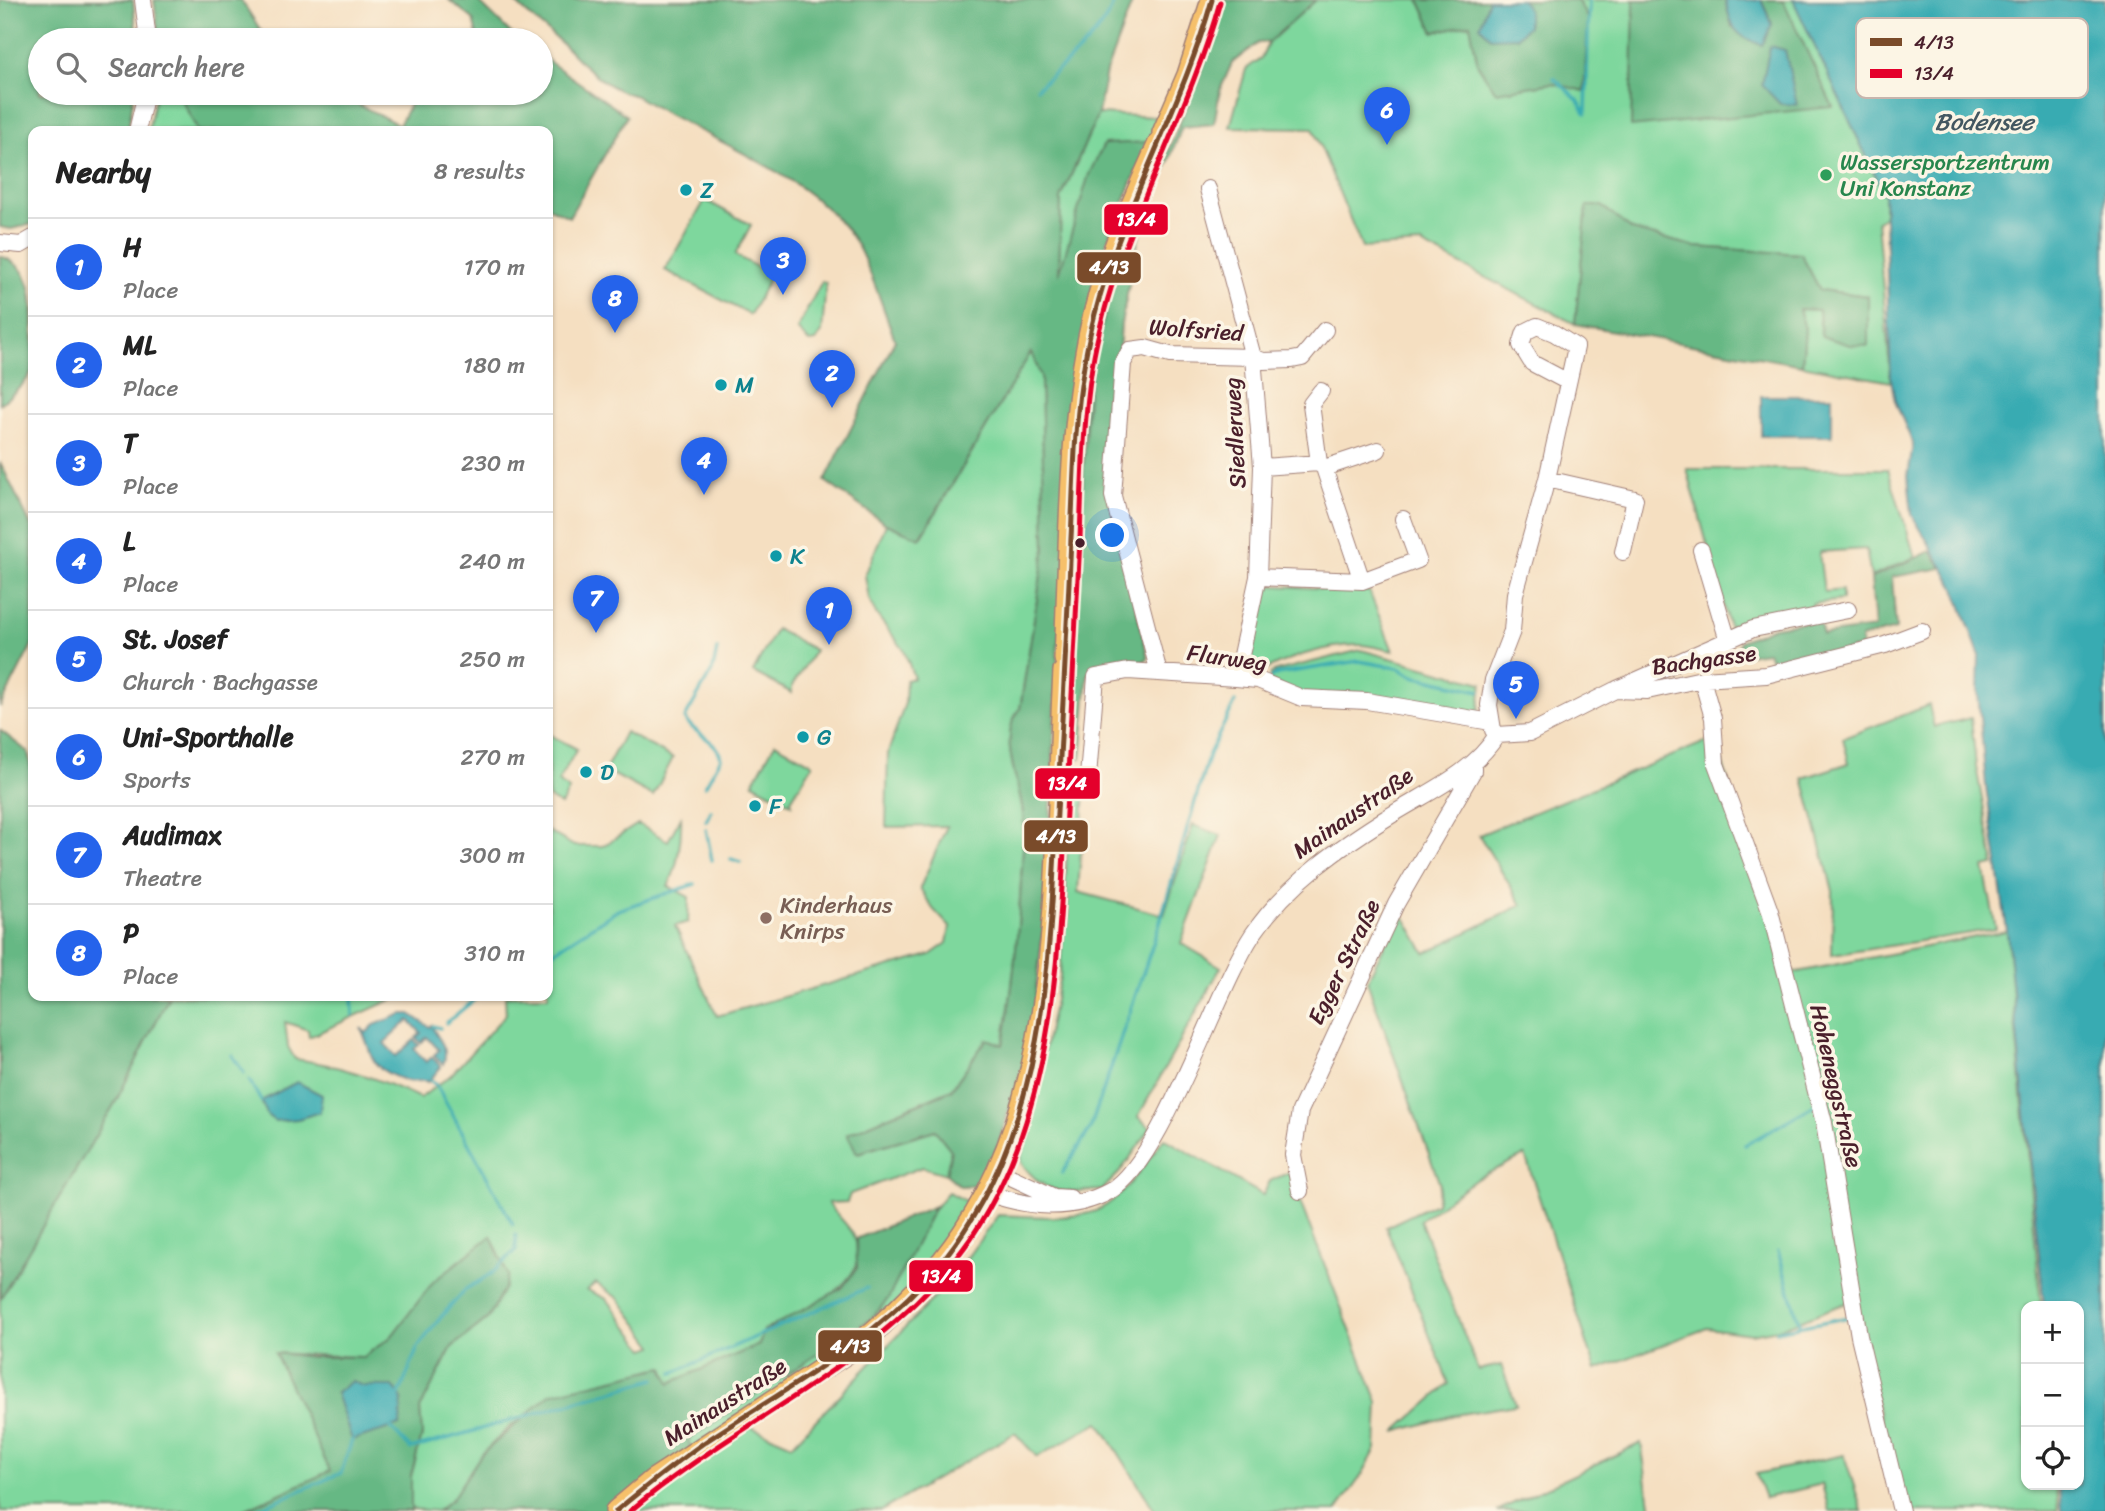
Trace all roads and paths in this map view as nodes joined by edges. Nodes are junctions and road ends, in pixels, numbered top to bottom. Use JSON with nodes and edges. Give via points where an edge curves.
{"nodes":[{"id":1,"x":143,"y":0,"type":"edge"},
{"id":2,"x":1212,"y":0,"type":"edge"},
{"id":3,"x":146,"y":28,"type":"edge"},
{"id":4,"x":143,"y":105,"type":"edge"},
{"id":5,"x":137,"y":126,"type":"edge"},
{"id":6,"x":1208,"y":189,"type":"dead end"},
{"id":7,"x":28,"y":241,"type":"edge"},
{"id":8,"x":0,"y":243,"type":"edge"},
{"id":9,"x":1325,"y":330,"type":"dead end"},
{"id":10,"x":1253,"y":357,"type":"junction"},
{"id":11,"x":1568,"y":382,"type":"junction"},
{"id":12,"x":1321,"y":391,"type":"dead end"},
{"id":13,"x":1378,"y":450,"type":"dead end"},
{"id":14,"x":1322,"y":466,"type":"junction"},
{"id":15,"x":1262,"y":467,"type":"junction"},
{"id":16,"x":1547,"y":479,"type":"junction"},
{"id":17,"x":1402,"y":519,"type":"dead end"},
{"id":18,"x":1701,"y":550,"type":"dead end"},
{"id":19,"x":1623,"y":552,"type":"dead end"},
{"id":20,"x":1258,"y":577,"type":"junction"},
{"id":21,"x":1362,"y":581,"type":"junction"},
{"id":22,"x":1848,"y":610,"type":"dead end"},
{"id":23,"x":1922,"y":631,"type":"dead end"},
{"id":24,"x":1728,"y":641,"type":"junction"},
{"id":25,"x":1159,"y":673,"type":"junction"},
{"id":26,"x":1236,"y":678,"type":"junction"},
{"id":27,"x":1702,"y":680,"type":"junction"},
{"id":28,"x":1615,"y":690,"type":"junction"},
{"id":29,"x":1494,"y":729,"type":"junction"},
{"id":30,"x":1473,"y":765,"type":"junction"},
{"id":31,"x":1088,"y":777,"type":"dead end"},
{"id":32,"x":998,"y":1171,"type":"junction"},
{"id":33,"x":1300,"y":1191,"type":"dead end"},
{"id":34,"x":987,"y":1193,"type":"junction"},
{"id":35,"x":1086,"y":1199,"type":"junction"},
{"id":36,"x":616,"y":1511,"type":"edge"},
{"id":37,"x":1901,"y":1511,"type":"edge"}],
"edges":[{"from":1,"to":3,"type":"street"},
{"from":2,"to":32,"type":"main road","via":[[1188,75],[1118,236],[1089,335],[1076,432],[1044,1009],[1026,1093]]},
{"from":4,"to":5,"type":"street"},
{"from":6,"to":10,"type":"street","name":"Siedlerweg"},
{"from":7,"to":8,"type":"street","via":[[21,245]]},
{"from":9,"to":10,"type":"street","via":[[1302,358],[1263,361]]},
{"from":10,"to":15,"type":"street","name":"Siedlerweg"},
{"from":10,"to":25,"type":"street","name":"Wolfsried","via":[[1170,355],[1145,348],[1130,350],[1123,363],[1113,496]]},
{"from":11,"to":11,"type":"street","via":[[1576,347],[1537,326],[1525,332],[1521,345],[1532,363]]},
{"from":11,"to":16,"type":"street"},
{"from":12,"to":14,"type":"street","via":[[1311,404]]},
{"from":13,"to":14,"type":"street"},
{"from":14,"to":15,"type":"street"},
{"from":14,"to":21,"type":"street"},
{"from":15,"to":20,"type":"street","name":"Siedlerweg"},
{"from":16,"to":19,"type":"street","via":[[1635,499]]},
{"from":16,"to":29,"type":"street","via":[[1515,594],[1512,631],[1493,680],[1489,705]]},
{"from":17,"to":21,"type":"street","via":[[1418,559]]},
{"from":18,"to":24,"type":"street"},
{"from":20,"to":21,"type":"street"},
{"from":20,"to":26,"type":"street","name":"Siedlerweg"},
{"from":22,"to":24,"type":"street","via":[[1777,622]]},
{"from":23,"to":27,"type":"street","name":"Bachgasse","via":[[1803,667]]},
{"from":24,"to":28,"type":"street"},
{"from":25,"to":26,"type":"street","name":"Flurweg"},
{"from":25,"to":31,"type":"street","name":"Flurweg","via":[[1128,671],[1096,677]]},
{"from":26,"to":29,"type":"street","name":"Flurweg","via":[[1258,680],[1302,698],[1367,701]]},
{"from":27,"to":28,"type":"street","name":"Bachgasse","via":[[1647,691]]},
{"from":27,"to":37,"type":"street","name":"Hoheneggstraße","via":[[1713,718],[1716,764],[1770,911],[1824,1123],[1859,1336]]},
{"from":28,"to":29,"type":"street","name":"Bachgasse","via":[[1530,733]]},
{"from":29,"to":30,"type":"street","name":"Mainaustraße"},
{"from":30,"to":33,"type":"street","name":"Egger Straße","via":[[1396,905],[1300,1111],[1293,1155]]},
{"from":30,"to":35,"type":"street","name":"Mainaustraße","via":[[1366,830],[1312,871],[1267,916],[1234,970],[1140,1160],[1109,1192]]},
{"from":32,"to":34,"type":"main road"},
{"from":32,"to":35,"type":"street","via":[[1054,1197]]},
{"from":34,"to":35,"type":"street","name":"Mainaustraße","via":[[1037,1207]]},
{"from":34,"to":36,"type":"main road","name":"Mainaustraße","via":[[945,1258],[884,1323],[653,1480]]}]}
